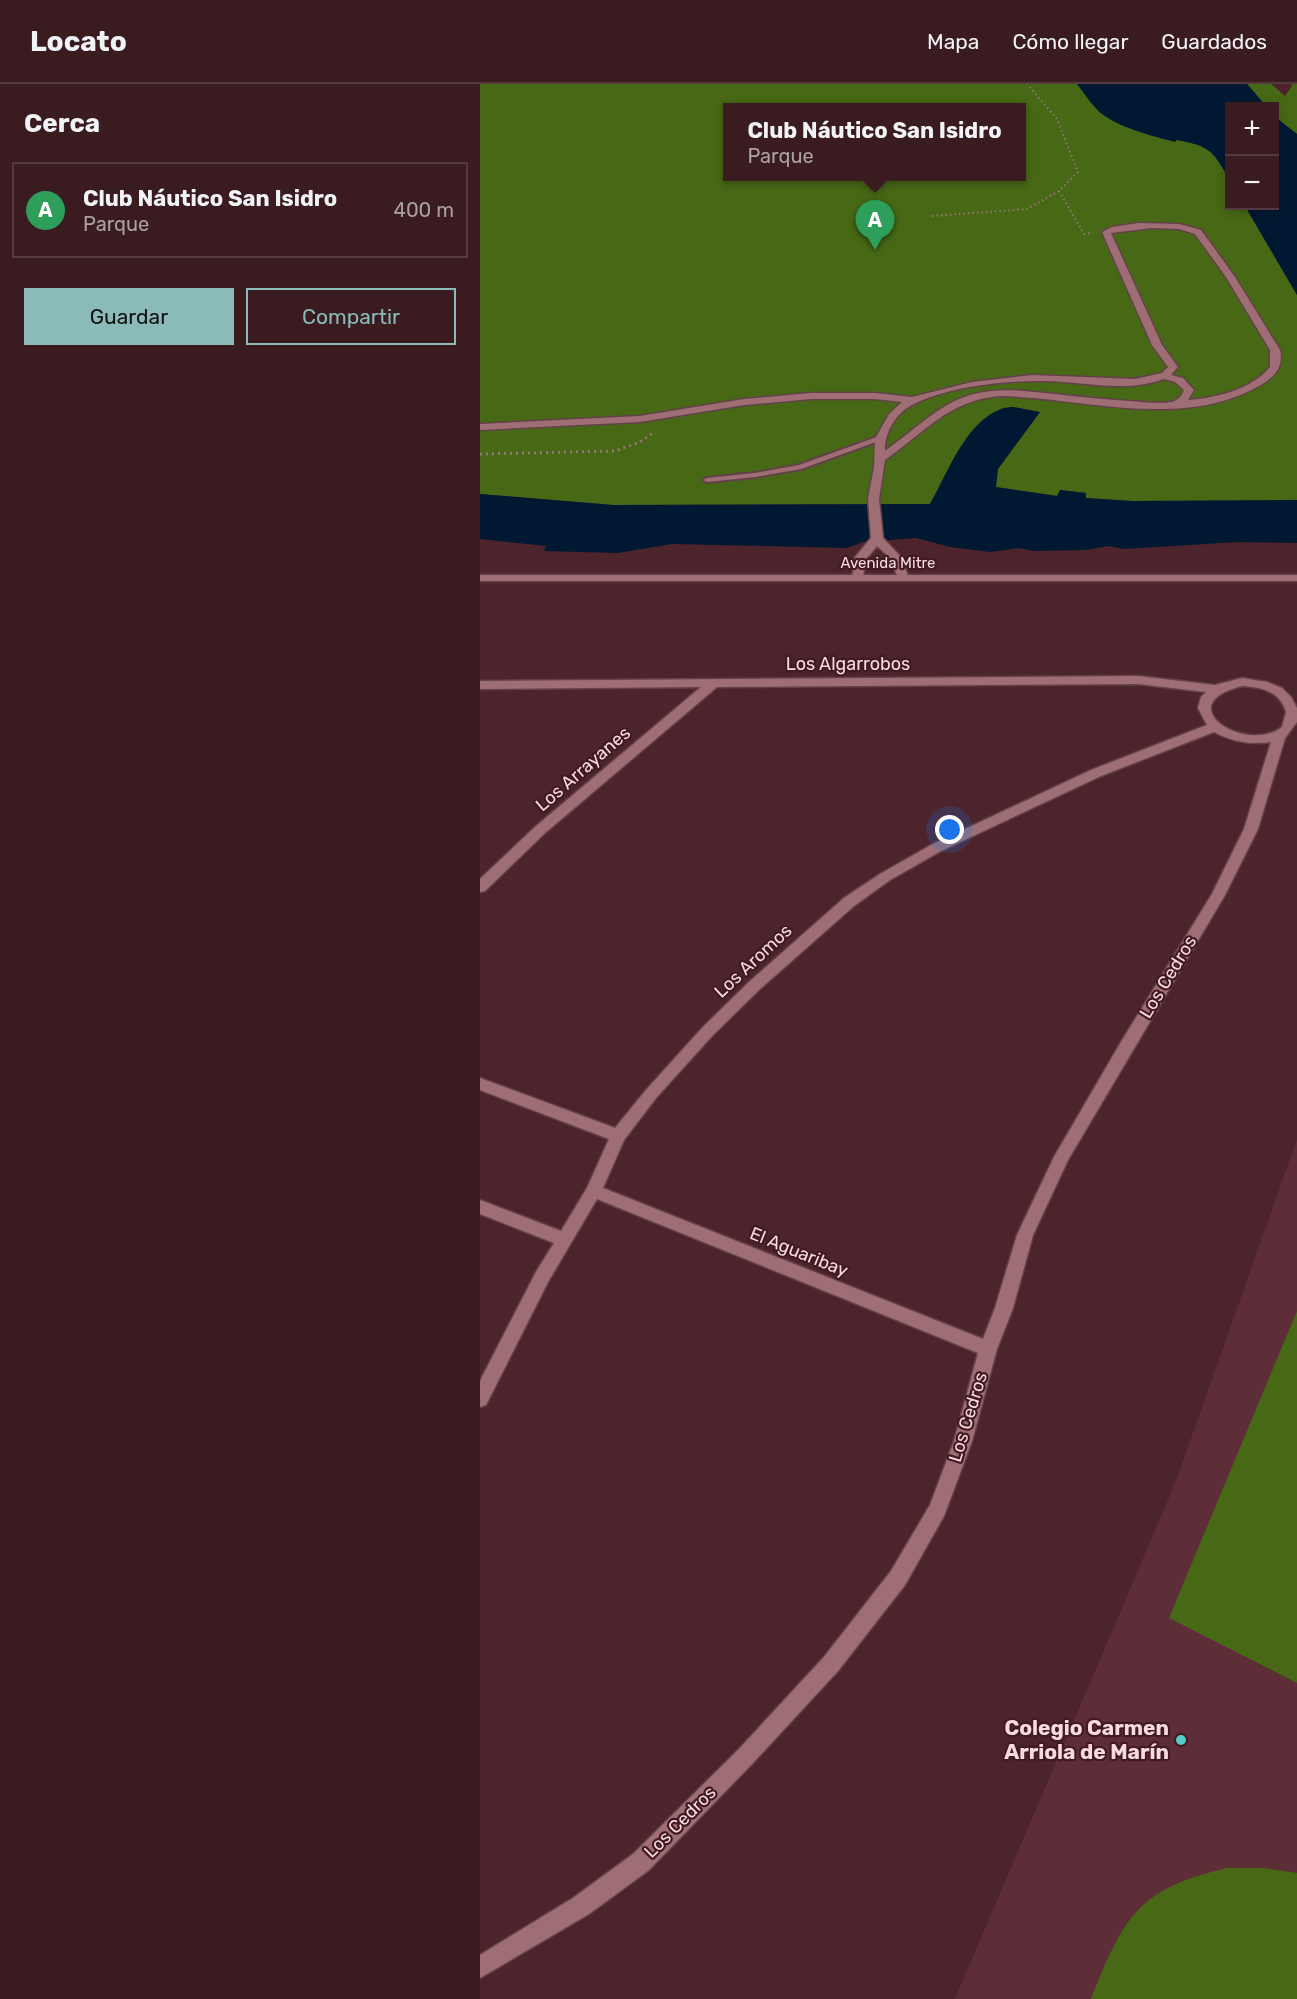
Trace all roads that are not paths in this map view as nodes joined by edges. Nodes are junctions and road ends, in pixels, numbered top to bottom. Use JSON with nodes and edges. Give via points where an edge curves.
{"nodes":[{"id":1,"x":1165,"y":376,"type":"junction"},
{"id":2,"x":864,"y":396,"type":"junction"},
{"id":3,"x":916,"y":401,"type":"junction"},
{"id":4,"x":1175,"y":405,"type":"junction"},
{"id":5,"x":905,"y":417,"type":"junction"},
{"id":6,"x":931,"y":419,"type":"junction"},
{"id":7,"x":480,"y":428,"type":"edge"},
{"id":8,"x":880,"y":439,"type":"junction"},
{"id":9,"x":880,"y":459,"type":"junction"},
{"id":10,"x":707,"y":480,"type":"dead end"},
{"id":11,"x":877,"y":537,"type":"junction"},
{"id":12,"x":480,"y":578,"type":"edge"},
{"id":13,"x":858,"y":578,"type":"junction"},
{"id":14,"x":903,"y":578,"type":"junction"},
{"id":15,"x":1297,"y":578,"type":"edge"},
{"id":16,"x":714,"y":683,"type":"junction"},
{"id":17,"x":480,"y":685,"type":"edge"},
{"id":18,"x":1216,"y":689,"type":"junction"},
{"id":19,"x":1215,"y":727,"type":"junction"},
{"id":20,"x":1279,"y":736,"type":"junction"},
{"id":21,"x":480,"y":887,"type":"edge"},
{"id":22,"x":480,"y":1084,"type":"edge"},
{"id":23,"x":618,"y":1136,"type":"junction"},
{"id":24,"x":594,"y":1191,"type":"junction"},
{"id":25,"x":480,"y":1207,"type":"edge"},
{"id":26,"x":565,"y":1240,"type":"junction"},
{"id":27,"x":988,"y":1349,"type":"junction"},
{"id":28,"x":480,"y":1400,"type":"edge"},
{"id":29,"x":480,"y":1967,"type":"edge"}],
"edges":[{"from":1,"to":3,"type":"street","via":[[1121,382],[1015,379],[978,384]]},
{"from":1,"to":4,"type":"street","via":[[1179,380],[1189,390]]},
{"from":1,"to":4,"type":"street","via":[[1173,367],[1157,345],[1106,232],[1174,226],[1198,232],[1275,350],[1278,359],[1274,371],[1255,385],[1229,395]]},
{"from":2,"to":3,"type":"street"},
{"from":2,"to":5,"type":"street"},
{"from":2,"to":7,"type":"street","via":[[811,396],[593,422]]},
{"from":3,"to":5,"type":"street","via":[[902,407]]},
{"from":3,"to":6,"type":"street","via":[[930,406]]},
{"from":4,"to":6,"type":"street","via":[[1004,392],[967,398]]},
{"from":5,"to":6,"type":"street"},
{"from":5,"to":8,"type":"street"},
{"from":6,"to":9,"type":"street"},
{"from":8,"to":9,"type":"street"},
{"from":8,"to":10,"type":"lane","via":[[801,466]]},
{"from":9,"to":11,"type":"street","via":[[874,496]]},
{"from":11,"to":13,"type":"street","via":[[861,557]]},
{"from":11,"to":14,"type":"street","via":[[894,556]]},
{"from":12,"to":13,"type":"street","name":"Avenida Mitre"},
{"from":13,"to":14,"type":"street","name":"Avenida Mitre"},
{"from":14,"to":15,"type":"street","name":"Avenida Mitre"},
{"from":16,"to":17,"type":"street","name":"Los Algarrobos"},
{"from":16,"to":18,"type":"street","name":"Los Algarrobos","via":[[1138,680]]},
{"from":16,"to":21,"type":"street","name":"Los Arrayanes","via":[[540,830]]},
{"from":18,"to":19,"type":"street","via":[[1204,702],[1204,711]]},
{"from":18,"to":20,"type":"street","name":"Los Cedros","via":[[1249,683],[1282,694],[1295,712],[1289,730]]},
{"from":19,"to":20,"type":"street","via":[[1239,739],[1266,740]]},
{"from":19,"to":23,"type":"street","name":"Los Aromos","via":[[1096,773],[1010,812],[885,877],[849,902],[747,993],[667,1076]]},
{"from":20,"to":27,"type":"street","name":"Los Cedros","via":[[1251,829],[1218,895],[1062,1157],[1025,1236]]},
{"from":22,"to":23,"type":"street"},
{"from":23,"to":24,"type":"street","name":"Los Aromos"},
{"from":24,"to":26,"type":"street","name":"Los Aromos"},
{"from":24,"to":27,"type":"street","name":"El Aguaribay"},
{"from":25,"to":26,"type":"street"},
{"from":26,"to":28,"type":"street","name":"Los Aromos"},
{"from":27,"to":29,"type":"street","name":"Los Cedros","via":[[963,1441],[937,1510],[898,1578],[831,1665],[641,1862],[581,1906]]}]}
